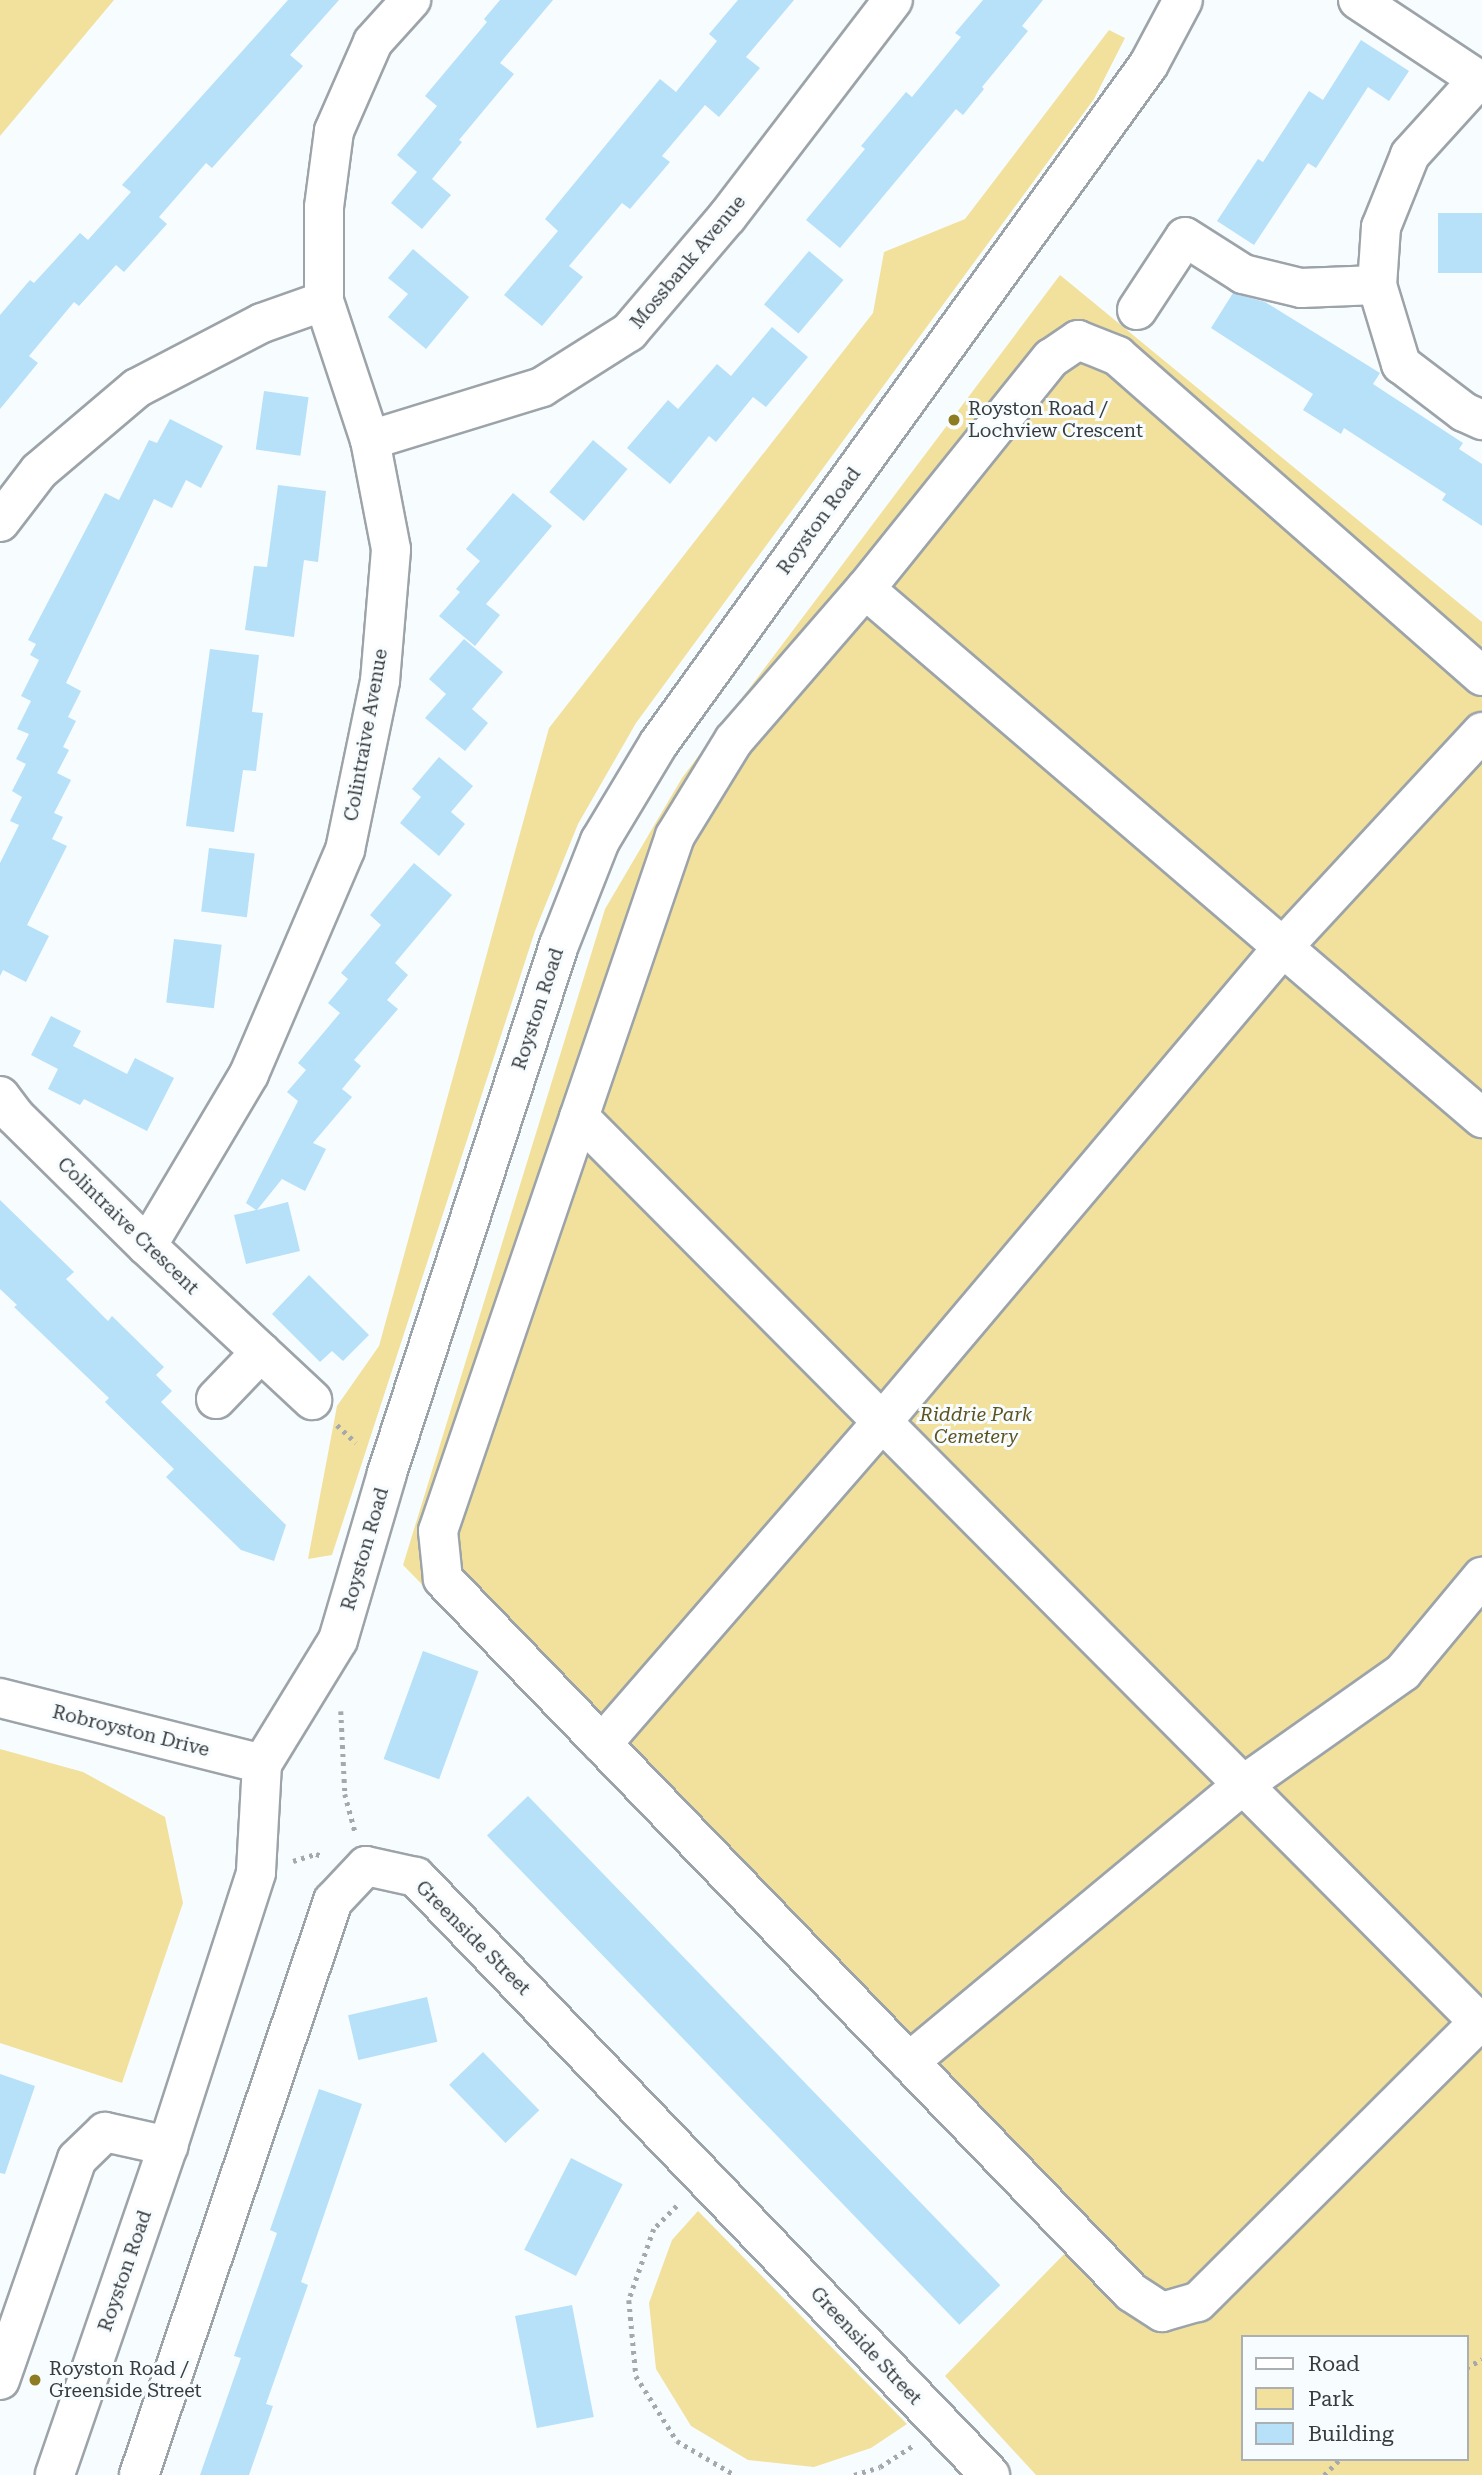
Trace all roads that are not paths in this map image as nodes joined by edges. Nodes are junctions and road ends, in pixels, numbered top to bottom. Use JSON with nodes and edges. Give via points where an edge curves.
{"nodes":[{"id":1,"x":411,"y":0,"type":"edge"},
{"id":2,"x":893,"y":0,"type":"edge"},
{"id":3,"x":1183,"y":0,"type":"edge"},
{"id":4,"x":1358,"y":0,"type":"edge"},
{"id":5,"x":1480,"y":81,"type":"edge"},
{"id":6,"x":1377,"y":285,"type":"junction"},
{"id":7,"x":324,"y":301,"type":"junction"},
{"id":8,"x":1137,"y":310,"type":"dead end"},
{"id":9,"x":1482,"y":421,"type":"edge"},
{"id":10,"x":370,"y":440,"type":"junction"},
{"id":11,"x":0,"y":522,"type":"edge"},
{"id":12,"x":865,"y":589,"type":"junction"},
{"id":13,"x":1482,"y":676,"type":"edge"},
{"id":14,"x":1482,"y":732,"type":"edge"},
{"id":15,"x":1283,"y":947,"type":"junction"},
{"id":16,"x":0,"y":1096,"type":"edge"},
{"id":17,"x":579,"y":1117,"type":"junction"},
{"id":18,"x":1482,"y":1118,"type":"edge"},
{"id":19,"x":147,"y":1246,"type":"junction"},
{"id":20,"x":261,"y":1352,"type":"junction"},
{"id":21,"x":216,"y":1399,"type":"dead end"},
{"id":22,"x":312,"y":1400,"type":"road end"},
{"id":23,"x":882,"y":1422,"type":"junction"},
{"id":24,"x":1482,"y":1577,"type":"edge"},
{"id":25,"x":0,"y":1698,"type":"edge"},
{"id":26,"x":602,"y":1744,"type":"junction"},
{"id":27,"x":262,"y":1764,"type":"junction"},
{"id":28,"x":1243,"y":1785,"type":"junction"},
{"id":29,"x":1480,"y":2020,"type":"edge"},
{"id":30,"x":909,"y":2062,"type":"junction"},
{"id":31,"x":168,"y":2146,"type":"junction"},
{"id":32,"x":0,"y":2381,"type":"edge"},
{"id":33,"x":55,"y":2475,"type":"edge"},
{"id":34,"x":139,"y":2475,"type":"edge"},
{"id":35,"x":990,"y":2475,"type":"edge"}],
"edges":[{"from":1,"to":7,"type":"street","name":"Colintraive Avenue","via":[[373,42],[334,131],[324,207]]},
{"from":2,"to":10,"type":"street","name":"Mossbank Avenue","via":[[727,217],[629,332],[542,387]]},
{"from":3,"to":27,"type":"street","name":"Royston Road","via":[[1149,64],[659,743],[600,841],[559,945],[387,1473],[338,1640]]},
{"from":4,"to":5,"type":"street"},
{"from":5,"to":6,"type":"street","via":[[1410,155],[1381,227]]},
{"from":6,"to":8,"type":"street","via":[[1301,288],[1243,274],[1185,237]]},
{"from":6,"to":9,"type":"street","via":[[1401,363]]},
{"from":7,"to":10,"type":"street","name":"Colintraive Avenue"},
{"from":7,"to":11,"type":"street","via":[[261,323],[137,388],[39,471]]},
{"from":10,"to":19,"type":"street","name":"Colintraive Avenue","via":[[391,549],[380,681],[345,850],[249,1074]]},
{"from":12,"to":13,"type":"street","via":[[1051,358],[1077,340],[1118,356]]},
{"from":12,"to":15,"type":"street"},
{"from":12,"to":17,"type":"street","via":[[734,740],[676,836]]},
{"from":14,"to":15,"type":"street"},
{"from":15,"to":18,"type":"street"},
{"from":15,"to":23,"type":"street"},
{"from":16,"to":19,"type":"street","name":"Colintraive Crescent"},
{"from":17,"to":23,"type":"street"},
{"from":17,"to":26,"type":"street","via":[[438,1531],[443,1579]]},
{"from":19,"to":20,"type":"street","name":"Colintraive Crescent"},
{"from":20,"to":21,"type":"street"},
{"from":20,"to":22,"type":"street","name":"Colintraive Crescent"},
{"from":23,"to":26,"type":"street"},
{"from":23,"to":28,"type":"street"},
{"from":24,"to":28,"type":"street","via":[[1403,1672]]},
{"from":25,"to":27,"type":"street","name":"Robroyston Drive"},
{"from":26,"to":30,"type":"street"},
{"from":27,"to":31,"type":"street","name":"Royston Road","via":[[256,1873]]},
{"from":28,"to":29,"type":"street"},
{"from":28,"to":30,"type":"street"},
{"from":29,"to":30,"type":"street","via":[[1198,2302],[1162,2312],[1131,2292]]},
{"from":31,"to":32,"type":"street","via":[[105,2132],[77,2160]]},
{"from":31,"to":33,"type":"street","name":"Royston Road"},
{"from":34,"to":35,"type":"street","name":"Greenside Street","via":[[333,1901],[366,1866],[416,1877]]}]}
